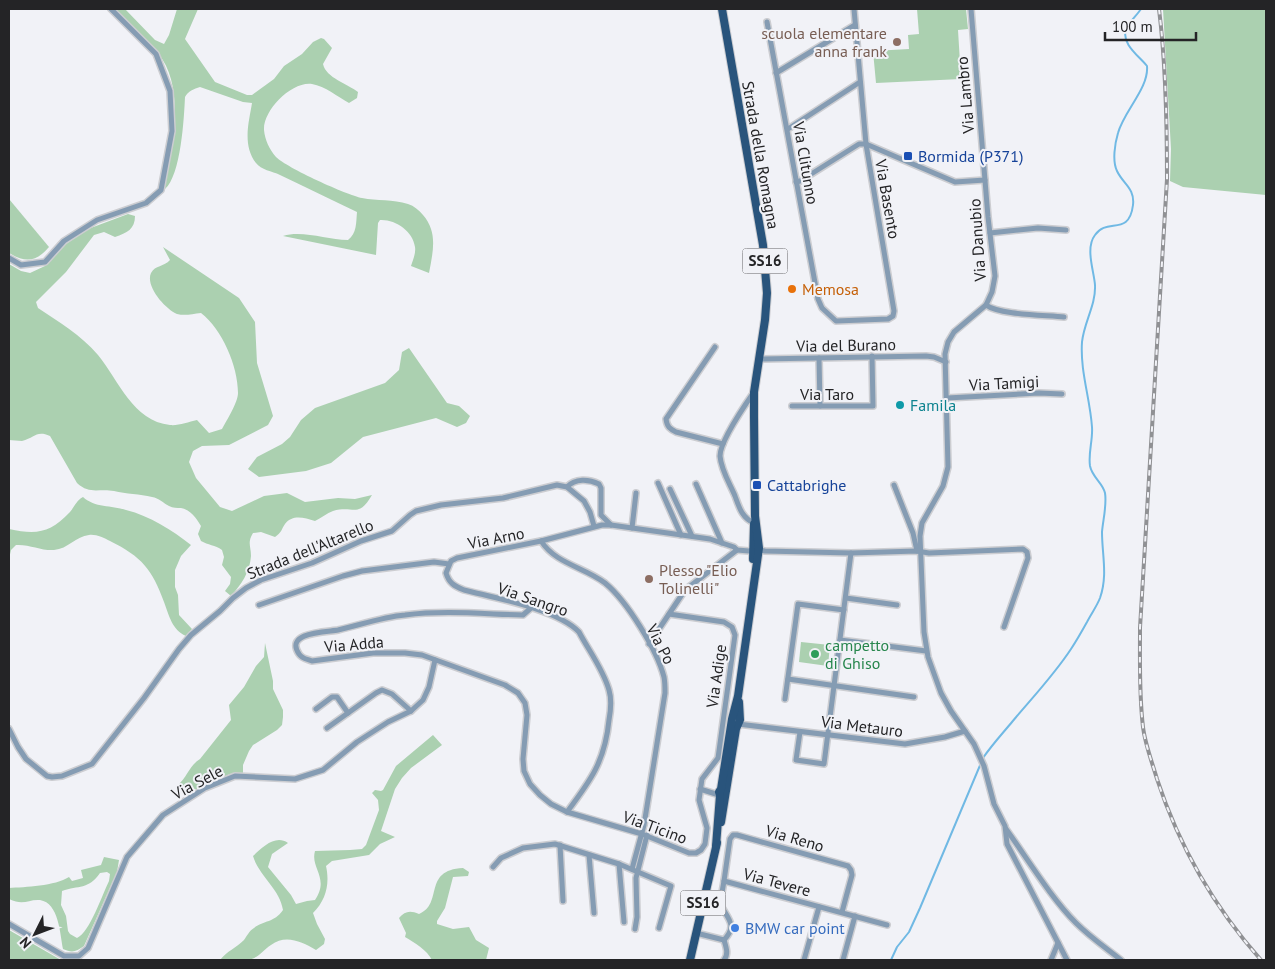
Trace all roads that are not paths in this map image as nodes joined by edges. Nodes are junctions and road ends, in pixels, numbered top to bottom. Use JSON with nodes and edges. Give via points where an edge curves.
{"nodes":[{"id":1,"x":111,"y":9,"type":"edge"},
{"id":2,"x":722,"y":9,"type":"edge"},
{"id":3,"x":854,"y":9,"type":"edge"},
{"id":4,"x":971,"y":9,"type":"edge"},
{"id":5,"x":767,"y":22,"type":"dead end"},
{"id":6,"x":855,"y":25,"type":"junction"},
{"id":7,"x":776,"y":74,"type":"junction"},
{"id":8,"x":860,"y":82,"type":"junction"},
{"id":9,"x":788,"y":129,"type":"junction"},
{"id":10,"x":866,"y":144,"type":"junction"},
{"id":11,"x":985,"y":180,"type":"junction"},
{"id":12,"x":796,"y":182,"type":"junction"},
{"id":13,"x":1066,"y":230,"type":"dead end"},
{"id":14,"x":990,"y":233,"type":"junction"},
{"id":15,"x":9,"y":258,"type":"edge"},
{"id":16,"x":986,"y":305,"type":"junction"},
{"id":17,"x":822,"y":308,"type":"joint"},
{"id":18,"x":1064,"y":317,"type":"dead end"},
{"id":19,"x":715,"y":347,"type":"dead end"},
{"id":20,"x":946,"y":354,"type":"junction"},
{"id":21,"x":872,"y":356,"type":"junction"},
{"id":22,"x":934,"y":357,"type":"junction"},
{"id":23,"x":819,"y":358,"type":"junction"},
{"id":24,"x":759,"y":359,"type":"junction"},
{"id":25,"x":946,"y":362,"type":"junction"},
{"id":26,"x":754,"y":392,"type":"junction"},
{"id":27,"x":1062,"y":394,"type":"dead end"},
{"id":28,"x":947,"y":398,"type":"junction"},
{"id":29,"x":792,"y":406,"type":"dead end"},
{"id":30,"x":820,"y":406,"type":"junction"},
{"id":31,"x":723,"y":444,"type":"junction"},
{"id":32,"x":658,"y":483,"type":"dead end"},
{"id":33,"x":696,"y":484,"type":"dead end"},
{"id":34,"x":894,"y":486,"type":"dead end"},
{"id":35,"x":567,"y":487,"type":"junction"},
{"id":36,"x":670,"y":489,"type":"dead end"},
{"id":37,"x":636,"y":493,"type":"dead end"},
{"id":38,"x":755,"y":520,"type":"junction"},
{"id":39,"x":611,"y":525,"type":"junction"},
{"id":40,"x":594,"y":526,"type":"junction"},
{"id":41,"x":632,"y":528,"type":"junction"},
{"id":42,"x":681,"y":535,"type":"junction"},
{"id":43,"x":692,"y":536,"type":"junction"},
{"id":44,"x":541,"y":541,"type":"junction"},
{"id":45,"x":722,"y":543,"type":"junction"},
{"id":46,"x":755,"y":548,"type":"junction"},
{"id":47,"x":739,"y":550,"type":"junction"},
{"id":48,"x":919,"y":551,"type":"junction"},
{"id":49,"x":851,"y":553,"type":"junction"},
{"id":50,"x":449,"y":564,"type":"junction"},
{"id":51,"x":846,"y":598,"type":"junction"},
{"id":52,"x":259,"y":605,"type":"dead end"},
{"id":53,"x":896,"y":605,"type":"dead end"},
{"id":54,"x":531,"y":608,"type":"junction"},
{"id":55,"x":844,"y":610,"type":"junction"},
{"id":56,"x":669,"y":614,"type":"junction"},
{"id":57,"x":1004,"y":627,"type":"dead end"},
{"id":58,"x":840,"y":640,"type":"junction"},
{"id":59,"x":649,"y":644,"type":"junction"},
{"id":60,"x":926,"y":651,"type":"junction"},
{"id":61,"x":435,"y":660,"type":"junction"},
{"id":62,"x":788,"y":678,"type":"junction"},
{"id":63,"x":834,"y":686,"type":"junction"},
{"id":64,"x":914,"y":697,"type":"dead end"},
{"id":65,"x":785,"y":699,"type":"dead end"},
{"id":66,"x":316,"y":709,"type":"dead end"},
{"id":67,"x":411,"y":711,"type":"junction"},
{"id":68,"x":348,"y":713,"type":"junction"},
{"id":69,"x":736,"y":720,"type":"junction"},
{"id":70,"x":327,"y":728,"type":"dead end"},
{"id":71,"x":9,"y":729,"type":"edge"},
{"id":72,"x":965,"y":731,"type":"junction"},
{"id":73,"x":800,"y":732,"type":"junction"},
{"id":74,"x":828,"y":734,"type":"junction"},
{"id":75,"x":700,"y":789,"type":"junction"},
{"id":76,"x":722,"y":793,"type":"junction"},
{"id":77,"x":567,"y":812,"type":"junction"},
{"id":78,"x":1005,"y":826,"type":"junction"},
{"id":79,"x":644,"y":835,"type":"junction"},
{"id":80,"x":560,"y":845,"type":"junction"},
{"id":81,"x":589,"y":855,"type":"junction"},
{"id":82,"x":619,"y":864,"type":"junction"},
{"id":83,"x":493,"y":867,"type":"dead end"},
{"id":84,"x":634,"y":870,"type":"junction"},
{"id":85,"x":724,"y":881,"type":"junction"},
{"id":86,"x":563,"y":902,"type":"dead end"},
{"id":87,"x":819,"y":907,"type":"junction"},
{"id":88,"x":842,"y":912,"type":"junction"},
{"id":89,"x":594,"y":913,"type":"dead end"},
{"id":90,"x":855,"y":916,"type":"junction"},
{"id":91,"x":624,"y":922,"type":"dead end"},
{"id":92,"x":9,"y":924,"type":"edge"},
{"id":93,"x":887,"y":924,"type":"dead end"},
{"id":94,"x":659,"y":928,"type":"dead end"},
{"id":95,"x":635,"y":929,"type":"dead end"},
{"id":96,"x":696,"y":933,"type":"junction"},
{"id":97,"x":724,"y":940,"type":"junction"},
{"id":98,"x":1058,"y":943,"type":"junction"},
{"id":99,"x":690,"y":960,"type":"edge"},
{"id":100,"x":724,"y":960,"type":"edge"},
{"id":101,"x":804,"y":960,"type":"edge"},
{"id":102,"x":843,"y":960,"type":"edge"},
{"id":103,"x":1052,"y":960,"type":"edge"},
{"id":104,"x":1067,"y":960,"type":"edge"},
{"id":105,"x":1121,"y":960,"type":"edge"}],
"edges":[{"from":1,"to":15,"type":"street","via":[[156,54],[170,91],[172,131],[161,190],[146,203],[97,220],[64,241],[45,262],[21,266]]},
{"from":2,"to":24,"type":"main road","name":"Strada della Romagna","number":"SS16","via":[[766,270],[766,314]]},
{"from":3,"to":6,"type":"street","name":"Via Basento"},
{"from":4,"to":11,"type":"street","name":"Via Lambro"},
{"from":5,"to":7,"type":"street","name":"Via Clitunno"},
{"from":6,"to":7,"type":"street"},
{"from":6,"to":8,"type":"street","name":"Via Basento"},
{"from":7,"to":9,"type":"street","name":"Via Clitunno"},
{"from":8,"to":9,"type":"street"},
{"from":8,"to":10,"type":"street","name":"Via Basento"},
{"from":9,"to":12,"type":"street","name":"Via Clitunno"},
{"from":10,"to":11,"type":"street","via":[[955,182]]},
{"from":10,"to":12,"type":"street","via":[[860,144]]},
{"from":10,"to":17,"type":"street","name":"Via Basento","via":[[894,313],[888,319],[842,322]]},
{"from":11,"to":14,"type":"street","name":"Via Danubio"},
{"from":12,"to":17,"type":"street","name":"Via Clitunno"},
{"from":13,"to":14,"type":"street","via":[[1038,228]]},
{"from":14,"to":16,"type":"street","name":"Via Danubio","via":[[994,276]]},
{"from":16,"to":18,"type":"street","via":[[1006,311]]},
{"from":16,"to":20,"type":"street","name":"Via Danubio","via":[[954,332]]},
{"from":19,"to":31,"type":"street","via":[[666,424],[676,432]]},
{"from":20,"to":22,"type":"street"},
{"from":20,"to":25,"type":"street","name":"Via Danubio"},
{"from":21,"to":22,"type":"street","name":"Via del Burano"},
{"from":21,"to":23,"type":"street","name":"Via del Burano"},
{"from":21,"to":30,"type":"street","name":"Via Taro","via":[[873,406]]},
{"from":22,"to":25,"type":"street"},
{"from":23,"to":24,"type":"street","name":"Via del Burano"},
{"from":23,"to":30,"type":"street"},
{"from":24,"to":26,"type":"main road","name":"Strada della Romagna","number":"SS16"},
{"from":25,"to":28,"type":"street","name":"Via Danubio"},
{"from":26,"to":31,"type":"street"},
{"from":26,"to":38,"type":"main road","name":"Strada della Romagna","number":"SS16"},
{"from":27,"to":28,"type":"street","name":"Via Tamigi"},
{"from":28,"to":48,"type":"street","name":"Via Danubio","via":[[947,477],[922,523]]},
{"from":29,"to":30,"type":"street","name":"Via Taro"},
{"from":31,"to":38,"type":"street","via":[[722,465],[743,516]]},
{"from":32,"to":42,"type":"street"},
{"from":33,"to":45,"type":"street"},
{"from":34,"to":48,"type":"street"},
{"from":35,"to":39,"type":"street","name":"Strada dell'Altarello","via":[[575,481],[599,484],[601,514]]},
{"from":35,"to":40,"type":"street","via":[[584,501]]},
{"from":35,"to":71,"type":"street","name":"Strada dell'Altarello","via":[[557,485],[514,496],[416,511],[392,531],[361,540],[246,588],[191,635],[92,764],[80,770],[62,776],[47,776],[26,759]]},
{"from":36,"to":43,"type":"street"},
{"from":37,"to":41,"type":"street"},
{"from":38,"to":46,"type":"main road","name":"Strada della Romagna","number":"SS16"},
{"from":39,"to":40,"type":"street","name":"Via Arno"},
{"from":39,"to":41,"type":"street","name":"Via Arno"},
{"from":40,"to":44,"type":"street","name":"Via Arno"},
{"from":41,"to":42,"type":"street","name":"Via Arno"},
{"from":42,"to":43,"type":"street","name":"Via Arno"},
{"from":43,"to":45,"type":"street","name":"Via Arno"},
{"from":44,"to":50,"type":"street","name":"Via Arno","via":[[457,558]]},
{"from":44,"to":59,"type":"street","name":"Via Po","via":[[551,554],[604,583],[624,603]]},
{"from":45,"to":47,"type":"street","name":"Via Arno"},
{"from":46,"to":47,"type":"street"},
{"from":46,"to":49,"type":"street"},
{"from":46,"to":69,"type":"main road","name":"Strada della Romagna","number":"SS16"},
{"from":47,"to":56,"type":"street","via":[[685,590]]},
{"from":48,"to":49,"type":"street"},
{"from":48,"to":57,"type":"street","via":[[1023,549],[1027,552],[1028,558]]},
{"from":48,"to":60,"type":"street"},
{"from":49,"to":51,"type":"street"},
{"from":50,"to":52,"type":"street","name":"Via Arno","via":[[434,562],[362,571]]},
{"from":50,"to":54,"type":"street","name":"Via Sangro","via":[[446,573],[455,586]]},
{"from":51,"to":53,"type":"street"},
{"from":51,"to":55,"type":"street"},
{"from":54,"to":61,"type":"street","name":"Via Adda","via":[[523,614],[425,613],[390,617],[306,634],[296,645],[298,653],[312,661],[397,653],[422,655]]},
{"from":54,"to":77,"type":"street","name":"Via Sangro","via":[[564,620],[579,632],[606,680],[612,701],[602,756],[593,776]]},
{"from":55,"to":58,"type":"street"},
{"from":55,"to":62,"type":"street","via":[[798,604]]},
{"from":56,"to":59,"type":"street"},
{"from":56,"to":75,"type":"street","name":"Via Adige","via":[[724,622],[732,627],[735,635],[718,758],[702,779]]},
{"from":58,"to":60,"type":"street"},
{"from":58,"to":63,"type":"street"},
{"from":59,"to":79,"type":"street","name":"Via Po","via":[[664,679],[665,693]]},
{"from":60,"to":72,"type":"street","via":[[941,693]]},
{"from":61,"to":67,"type":"street","name":"Via Sele","via":[[423,700]]},
{"from":61,"to":77,"type":"street","name":"Via Adda","via":[[505,685],[518,693],[525,703],[527,715],[524,771],[540,795]]},
{"from":62,"to":63,"type":"street"},
{"from":62,"to":65,"type":"street"},
{"from":63,"to":64,"type":"street"},
{"from":63,"to":74,"type":"street"},
{"from":66,"to":68,"type":"street","via":[[337,697]]},
{"from":67,"to":68,"type":"street","via":[[392,694],[382,690]]},
{"from":67,"to":92,"type":"street","name":"Via Sele","via":[[365,737],[323,770],[295,779],[235,776],[205,788],[163,815],[127,857],[88,948],[79,956],[64,956]]},
{"from":68,"to":70,"type":"street"},
{"from":69,"to":73,"type":"street","name":"Via Metauro","via":[[754,726]]},
{"from":69,"to":76,"type":"main road","name":"Strada della Romagna","number":"SS16"},
{"from":72,"to":74,"type":"street","name":"Via Metauro","via":[[911,744]]},
{"from":72,"to":78,"type":"street","via":[[984,766],[994,804]]},
{"from":73,"to":74,"type":"street","name":"Via Metauro"},
{"from":73,"to":74,"type":"street","via":[[796,760],[824,764]]},
{"from":75,"to":76,"type":"street"},
{"from":75,"to":79,"type":"street","name":"Via Ticino","via":[[699,800],[708,828],[701,850],[689,853]]},
{"from":76,"to":96,"type":"main road","name":"Strada della Romagna","number":"SS16","via":[[716,846]]},
{"from":77,"to":79,"type":"street","name":"Via Ticino"},
{"from":78,"to":98,"type":"street","via":[[1007,844]]},
{"from":78,"to":105,"type":"street","via":[[1074,922]]},
{"from":79,"to":84,"type":"street","name":"Via Po"},
{"from":80,"to":81,"type":"street"},
{"from":80,"to":83,"type":"street","via":[[522,848],[501,858]]},
{"from":80,"to":86,"type":"street"},
{"from":81,"to":82,"type":"street"},
{"from":81,"to":89,"type":"street"},
{"from":82,"to":84,"type":"street"},
{"from":82,"to":91,"type":"street"},
{"from":84,"to":94,"type":"street","via":[[671,886]]},
{"from":84,"to":95,"type":"street","name":"Via Po","via":[[638,917]]},
{"from":85,"to":87,"type":"street","name":"Via Tevere"},
{"from":85,"to":88,"type":"street","name":"Via Reno","via":[[730,840],[737,835],[848,866],[852,875]]},
{"from":85,"to":97,"type":"street","name":"Via Tevere","via":[[720,904],[731,923],[731,930]]},
{"from":87,"to":88,"type":"street","name":"Via Tevere"},
{"from":87,"to":101,"type":"street"},
{"from":88,"to":90,"type":"street","name":"Via Tevere"},
{"from":90,"to":93,"type":"street","name":"Via Tevere"},
{"from":90,"to":102,"type":"street"},
{"from":96,"to":97,"type":"street"},
{"from":96,"to":99,"type":"main road","name":"Strada della Romagna","number":"SS16"},
{"from":97,"to":100,"type":"street","via":[[727,957]]},
{"from":98,"to":103,"type":"street"},
{"from":98,"to":104,"type":"street"}]}
